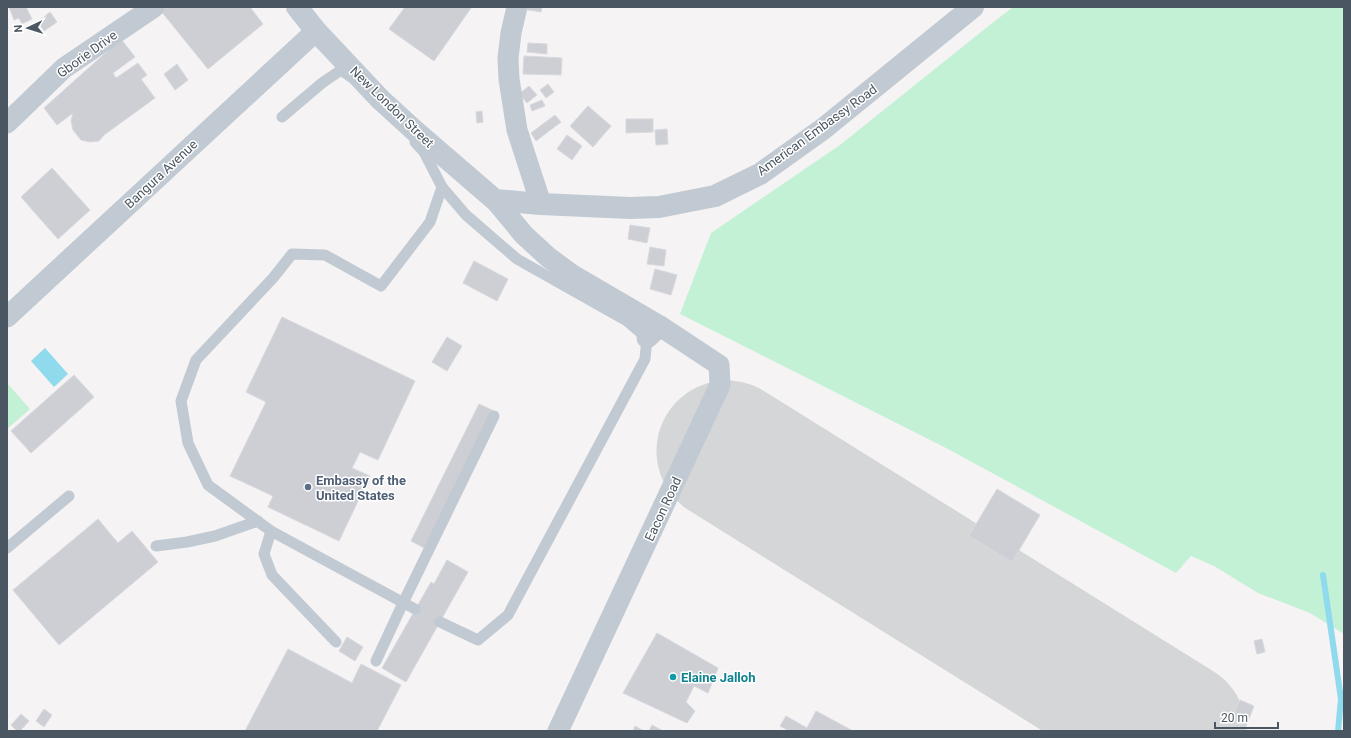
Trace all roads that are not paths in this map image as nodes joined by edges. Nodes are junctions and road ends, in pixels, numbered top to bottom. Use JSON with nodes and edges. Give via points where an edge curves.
{"nodes":[{"id":1,"x":154,"y":7,"type":"edge"},
{"id":2,"x":297,"y":7,"type":"edge"},
{"id":3,"x":517,"y":7,"type":"edge"},
{"id":4,"x":973,"y":7,"type":"edge"},
{"id":5,"x":316,"y":31,"type":"junction"},
{"id":6,"x":282,"y":117,"type":"dead end"},
{"id":7,"x":7,"y":123,"type":"edge"},
{"id":8,"x":442,"y":187,"type":"junction"},
{"id":9,"x":495,"y":200,"type":"junction"},
{"id":10,"x":541,"y":204,"type":"junction"},
{"id":11,"x":7,"y":317,"type":"edge"},
{"id":12,"x":653,"y":332,"type":"junction"},
{"id":13,"x":494,"y":416,"type":"dead end"},
{"id":14,"x":69,"y":496,"type":"dead end"},
{"id":15,"x":258,"y":521,"type":"junction"},
{"id":16,"x":271,"y":531,"type":"junction"},
{"id":17,"x":156,"y":546,"type":"dead end"},
{"id":18,"x":7,"y":548,"type":"edge"},
{"id":19,"x":403,"y":603,"type":"junction"},
{"id":20,"x":416,"y":609,"type":"dead end"},
{"id":21,"x":440,"y":622,"type":"dead end"},
{"id":22,"x":336,"y":642,"type":"dead end"},
{"id":23,"x":376,"y":661,"type":"dead end"},
{"id":24,"x":558,"y":731,"type":"edge"}],
"edges":[{"from":1,"to":7,"type":"street","name":"Gborie Drive","via":[[64,68]]},
{"from":2,"to":5,"type":"street","name":"New London Street"},
{"from":3,"to":10,"type":"street","via":[[508,58],[509,79],[517,130]]},
{"from":4,"to":10,"type":"street","name":"American Embassy Road","via":[[823,129],[760,174],[715,196],[659,207],[611,208]]},
{"from":5,"to":9,"type":"street","name":"New London Street","via":[[380,99]]},
{"from":5,"to":11,"type":"street","name":"Bangura Avenue"},
{"from":6,"to":8,"type":"lane","via":[[341,70],[373,93],[424,152]]},
{"from":8,"to":12,"type":"lane","via":[[466,215],[517,259],[627,321]]},
{"from":8,"to":15,"type":"lane","via":[[430,222],[381,286],[324,255],[292,254],[273,278],[196,360],[182,401],[188,443],[208,485]]},
{"from":9,"to":10,"type":"street","name":"American Embassy Road"},
{"from":9,"to":12,"type":"street","via":[[524,235],[548,257]]},
{"from":12,"to":21,"type":"lane","via":[[645,359],[508,615],[478,640]]},
{"from":12,"to":24,"type":"street","name":"Eacon Road","via":[[719,365],[720,385]]},
{"from":13,"to":19,"type":"lane"},
{"from":14,"to":18,"type":"lane"},
{"from":15,"to":16,"type":"lane"},
{"from":15,"to":17,"type":"lane","via":[[215,536]]},
{"from":16,"to":19,"type":"lane"},
{"from":16,"to":22,"type":"lane","via":[[264,554],[272,575]]},
{"from":19,"to":20,"type":"lane"},
{"from":19,"to":23,"type":"lane"}]}
